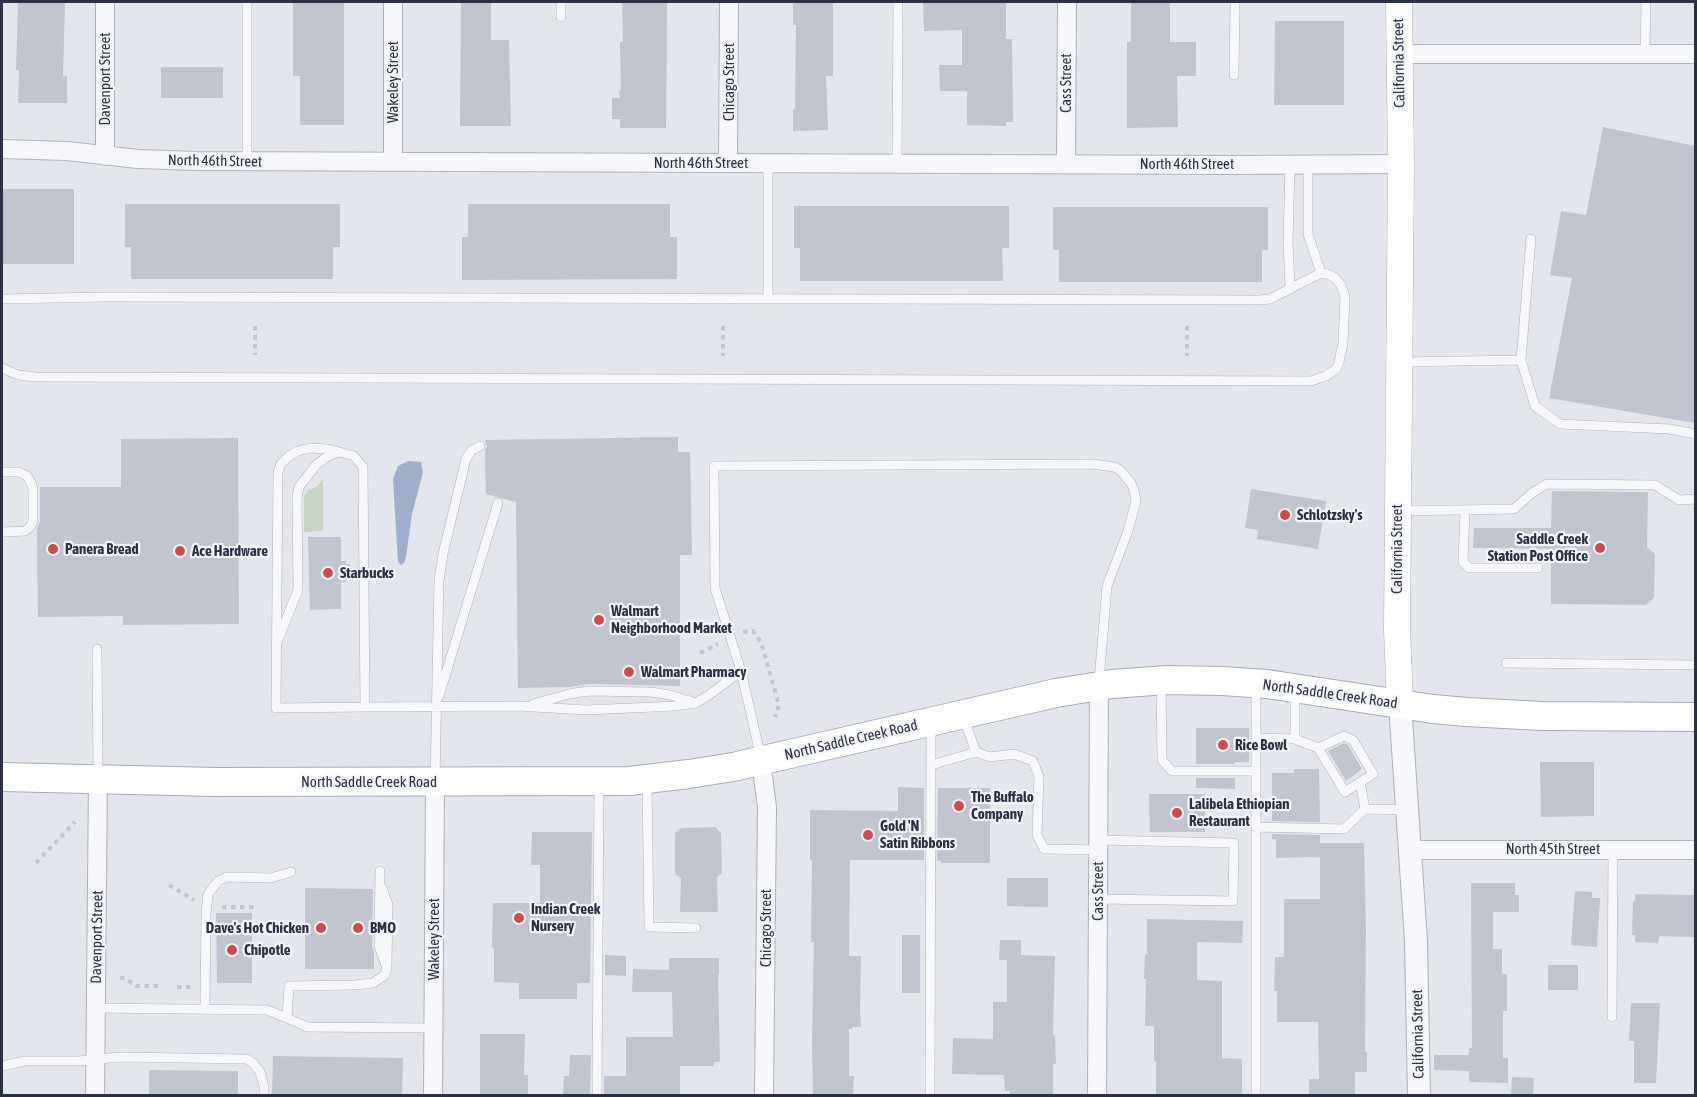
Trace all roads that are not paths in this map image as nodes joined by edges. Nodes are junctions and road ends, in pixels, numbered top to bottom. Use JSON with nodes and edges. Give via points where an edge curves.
{"nodes":[{"id":1,"x":105,"y":2,"type":"edge"},
{"id":2,"x":248,"y":2,"type":"edge"},
{"id":3,"x":393,"y":2,"type":"edge"},
{"id":4,"x":561,"y":2,"type":"edge"},
{"id":5,"x":729,"y":2,"type":"edge"},
{"id":6,"x":898,"y":2,"type":"edge"},
{"id":7,"x":1067,"y":2,"type":"edge"},
{"id":8,"x":1234,"y":2,"type":"edge"},
{"id":9,"x":1399,"y":2,"type":"edge"},
{"id":10,"x":1646,"y":2,"type":"edge"},
{"id":11,"x":561,"y":17,"type":"dead end"},
{"id":12,"x":1399,"y":54,"type":"junction"},
{"id":13,"x":1645,"y":54,"type":"junction"},
{"id":14,"x":1695,"y":54,"type":"edge"},
{"id":15,"x":1234,"y":75,"type":"dead end"},
{"id":16,"x":2,"y":149,"type":"edge"},
{"id":17,"x":105,"y":156,"type":"junction"},
{"id":18,"x":247,"y":161,"type":"junction"},
{"id":19,"x":393,"y":162,"type":"junction"},
{"id":20,"x":728,"y":163,"type":"junction"},
{"id":21,"x":768,"y":163,"type":"junction"},
{"id":22,"x":897,"y":163,"type":"junction"},
{"id":23,"x":1066,"y":164,"type":"junction"},
{"id":24,"x":1299,"y":164,"type":"junction"},
{"id":25,"x":1401,"y":164,"type":"junction"},
{"id":26,"x":1531,"y":239,"type":"dead end"},
{"id":27,"x":1321,"y":273,"type":"junction"},
{"id":28,"x":1290,"y":289,"type":"junction"},
{"id":29,"x":768,"y":298,"type":"junction"},
{"id":30,"x":2,"y":299,"type":"edge"},
{"id":31,"x":1521,"y":360,"type":"junction"},
{"id":32,"x":1399,"y":362,"type":"junction"},
{"id":33,"x":2,"y":368,"type":"edge"},
{"id":34,"x":1695,"y":434,"type":"edge"},
{"id":35,"x":480,"y":446,"type":"dead end"},
{"id":36,"x":338,"y":452,"type":"junction"},
{"id":37,"x":2,"y":472,"type":"edge"},
{"id":38,"x":1695,"y":500,"type":"edge"},
{"id":39,"x":498,"y":503,"type":"dead end"},
{"id":40,"x":1465,"y":510,"type":"junction"},
{"id":41,"x":1397,"y":511,"type":"junction"},
{"id":42,"x":2,"y":532,"type":"edge"},
{"id":43,"x":1538,"y":568,"type":"dead end"},
{"id":44,"x":277,"y":643,"type":"junction"},
{"id":45,"x":98,"y":649,"type":"dead end"},
{"id":46,"x":1506,"y":663,"type":"dead end"},
{"id":47,"x":1695,"y":665,"type":"edge"},
{"id":48,"x":741,"y":671,"type":"junction"},
{"id":49,"x":1161,"y":681,"type":"junction"},
{"id":50,"x":1256,"y":683,"type":"junction"},
{"id":51,"x":1099,"y":686,"type":"junction"},
{"id":52,"x":1295,"y":688,"type":"junction"},
{"id":53,"x":696,"y":703,"type":"junction"},
{"id":54,"x":1400,"y":704,"type":"junction"},
{"id":55,"x":364,"y":707,"type":"junction"},
{"id":56,"x":436,"y":707,"type":"junction"},
{"id":57,"x":525,"y":707,"type":"junction"},
{"id":58,"x":962,"y":714,"type":"junction"},
{"id":59,"x":1695,"y":717,"type":"edge"},
{"id":60,"x":931,"y":721,"type":"junction"},
{"id":61,"x":1256,"y":738,"type":"junction"},
{"id":62,"x":1295,"y":739,"type":"junction"},
{"id":63,"x":1317,"y":748,"type":"junction"},
{"id":64,"x":976,"y":753,"type":"junction"},
{"id":65,"x":761,"y":760,"type":"junction"},
{"id":66,"x":931,"y":765,"type":"junction"},
{"id":67,"x":1256,"y":771,"type":"junction"},
{"id":68,"x":2,"y":777,"type":"edge"},
{"id":69,"x":98,"y":779,"type":"junction"},
{"id":70,"x":647,"y":779,"type":"junction"},
{"id":71,"x":435,"y":782,"type":"junction"},
{"id":72,"x":599,"y":782,"type":"junction"},
{"id":73,"x":1360,"y":782,"type":"junction"},
{"id":74,"x":1365,"y":809,"type":"junction"},
{"id":75,"x":1408,"y":810,"type":"junction"},
{"id":76,"x":1256,"y":827,"type":"junction"},
{"id":77,"x":1099,"y":845,"type":"junction"},
{"id":78,"x":1411,"y":850,"type":"junction"},
{"id":79,"x":1613,"y":850,"type":"junction"},
{"id":80,"x":1695,"y":850,"type":"edge"},
{"id":81,"x":380,"y":871,"type":"dead end"},
{"id":82,"x":291,"y":872,"type":"dead end"},
{"id":83,"x":1098,"y":899,"type":"junction"},
{"id":84,"x":696,"y":928,"type":"dead end"},
{"id":85,"x":96,"y":1008,"type":"junction"},
{"id":86,"x":205,"y":1009,"type":"junction"},
{"id":87,"x":1612,"y":1017,"type":"dead end"},
{"id":88,"x":287,"y":1018,"type":"junction"},
{"id":89,"x":434,"y":1028,"type":"junction"},
{"id":90,"x":96,"y":1059,"type":"junction"},
{"id":91,"x":2,"y":1066,"type":"edge"},
{"id":92,"x":95,"y":1095,"type":"edge"},
{"id":93,"x":264,"y":1095,"type":"edge"},
{"id":94,"x":433,"y":1095,"type":"edge"},
{"id":95,"x":597,"y":1095,"type":"edge"},
{"id":96,"x":764,"y":1095,"type":"edge"},
{"id":97,"x":930,"y":1095,"type":"edge"},
{"id":98,"x":1097,"y":1095,"type":"edge"},
{"id":99,"x":1256,"y":1095,"type":"edge"},
{"id":100,"x":1419,"y":1095,"type":"edge"}],
"edges":[{"from":1,"to":17,"type":"street","name":"Davenport Street"},
{"from":2,"to":18,"type":"lane"},
{"from":3,"to":19,"type":"street","name":"Wakeley Street"},
{"from":4,"to":11,"type":"lane"},
{"from":5,"to":20,"type":"street","name":"Chicago Street"},
{"from":6,"to":22,"type":"lane"},
{"from":7,"to":23,"type":"street","name":"Cass Street"},
{"from":8,"to":15,"type":"lane"},
{"from":9,"to":12,"type":"main road","name":"California Street"},
{"from":10,"to":13,"type":"lane"},
{"from":12,"to":13,"type":"street"},
{"from":12,"to":25,"type":"main road","name":"California Street"},
{"from":13,"to":14,"type":"street"},
{"from":16,"to":17,"type":"street","name":"North 46th Street"},
{"from":17,"to":18,"type":"street","name":"North 46th Street"},
{"from":18,"to":19,"type":"street","name":"North 46th Street"},
{"from":19,"to":20,"type":"street","name":"North 46th Street"},
{"from":20,"to":21,"type":"street","name":"North 46th Street"},
{"from":21,"to":22,"type":"street","name":"North 46th Street"},
{"from":21,"to":29,"type":"lane"},
{"from":22,"to":23,"type":"street","name":"North 46th Street"},
{"from":23,"to":24,"type":"street","name":"North 46th Street"},
{"from":24,"to":25,"type":"street","name":"North 46th Street"},
{"from":24,"to":27,"type":"lane","via":[[1308,234]]},
{"from":24,"to":28,"type":"lane","via":[[1288,243]]},
{"from":25,"to":32,"type":"main road","name":"California Street"},
{"from":26,"to":31,"type":"lane"},
{"from":27,"to":28,"type":"lane"},
{"from":27,"to":33,"type":"lane","via":[[1335,278],[1346,297],[1341,356],[1337,368],[1326,376],[1302,382],[47,377],[25,376]]},
{"from":28,"to":29,"type":"lane","via":[[1260,300]]},
{"from":29,"to":30,"type":"lane"},
{"from":31,"to":32,"type":"lane"},
{"from":31,"to":34,"type":"lane","via":[[1535,406],[1560,424],[1669,429]]},
{"from":32,"to":41,"type":"main road","name":"California Street"},
{"from":35,"to":56,"type":"lane","via":[[466,459],[440,570]]},
{"from":36,"to":44,"type":"lane","via":[[316,465],[299,487],[298,590]]},
{"from":36,"to":44,"type":"lane","via":[[310,448],[298,451],[281,464],[278,472]]},
{"from":36,"to":55,"type":"lane","via":[[354,456],[363,467]]},
{"from":37,"to":42,"type":"lane","via":[[27,476],[33,489],[30,527],[25,531]]},
{"from":38,"to":40,"type":"lane","via":[[1679,500],[1655,485],[1547,484],[1514,509]]},
{"from":39,"to":56,"type":"lane"},
{"from":40,"to":41,"type":"lane"},
{"from":40,"to":43,"type":"lane","via":[[1463,562],[1469,568]]},
{"from":41,"to":54,"type":"main road","name":"California Street"},
{"from":44,"to":55,"type":"lane","via":[[276,708]]},
{"from":45,"to":69,"type":"lane"},
{"from":46,"to":47,"type":"lane"},
{"from":48,"to":51,"type":"lane","via":[[715,588],[714,465],[1101,465],[1121,471],[1131,483],[1136,501],[1107,586]]},
{"from":48,"to":53,"type":"lane"},
{"from":48,"to":65,"type":"lane"},
{"from":49,"to":50,"type":"main road","name":"North Saddle Creek Road"},
{"from":49,"to":51,"type":"main road","name":"North Saddle Creek Road"},
{"from":49,"to":67,"type":"lane","via":[[1162,760],[1172,771]]},
{"from":50,"to":52,"type":"main road","name":"North Saddle Creek Road"},
{"from":50,"to":61,"type":"lane"},
{"from":51,"to":58,"type":"main road","name":"North Saddle Creek Road"},
{"from":51,"to":77,"type":"street","name":"Cass Street"},
{"from":52,"to":54,"type":"main road","name":"North Saddle Creek Road"},
{"from":52,"to":62,"type":"lane"},
{"from":53,"to":57,"type":"lane","via":[[586,710]]},
{"from":53,"to":57,"type":"lane","via":[[650,692],[588,691]]},
{"from":54,"to":59,"type":"main road","name":"North Saddle Creek Road","via":[[1500,714]]},
{"from":54,"to":75,"type":"street","name":"California Street"},
{"from":55,"to":56,"type":"lane"},
{"from":56,"to":57,"type":"lane"},
{"from":56,"to":71,"type":"lane"},
{"from":58,"to":60,"type":"main road","name":"North Saddle Creek Road"},
{"from":58,"to":64,"type":"lane"},
{"from":60,"to":65,"type":"main road","name":"North Saddle Creek Road"},
{"from":60,"to":66,"type":"lane"},
{"from":61,"to":62,"type":"lane"},
{"from":61,"to":67,"type":"lane"},
{"from":62,"to":63,"type":"lane"},
{"from":63,"to":73,"type":"lane","via":[[1345,792]]},
{"from":63,"to":73,"type":"lane","via":[[1344,736],[1353,740],[1373,774]]},
{"from":64,"to":66,"type":"lane"},
{"from":64,"to":77,"type":"lane","via":[[990,758],[1014,754],[1033,760],[1040,777],[1037,835],[1044,849]]},
{"from":65,"to":70,"type":"main road","name":"North Saddle Creek Road"},
{"from":65,"to":96,"type":"street","name":"Chicago Street","via":[[766,807]]},
{"from":66,"to":97,"type":"lane"},
{"from":67,"to":76,"type":"lane"},
{"from":68,"to":69,"type":"main road","name":"North Saddle Creek Road"},
{"from":69,"to":71,"type":"main road","name":"North Saddle Creek Road"},
{"from":69,"to":85,"type":"street","name":"Davenport Street"},
{"from":70,"to":72,"type":"main road","name":"North Saddle Creek Road"},
{"from":70,"to":84,"type":"lane","via":[[649,927]]},
{"from":71,"to":72,"type":"main road","name":"North Saddle Creek Road"},
{"from":71,"to":89,"type":"street","name":"Wakeley Street"},
{"from":72,"to":95,"type":"lane"},
{"from":73,"to":74,"type":"lane"},
{"from":74,"to":75,"type":"lane"},
{"from":74,"to":76,"type":"lane","via":[[1344,829]]},
{"from":75,"to":78,"type":"street","name":"California Street"},
{"from":76,"to":99,"type":"lane"},
{"from":77,"to":83,"type":"street","name":"Cass Street"},
{"from":77,"to":83,"type":"lane","via":[[1234,843],[1233,901]]},
{"from":78,"to":79,"type":"street","name":"North 45th Street"},
{"from":78,"to":100,"type":"street","name":"California Street"},
{"from":79,"to":80,"type":"street","name":"North 45th Street"},
{"from":79,"to":87,"type":"lane"},
{"from":81,"to":88,"type":"lane","via":[[379,946],[387,968],[385,975],[373,983],[290,986]]},
{"from":82,"to":86,"type":"lane","via":[[272,878],[227,877],[218,881],[208,894]]},
{"from":83,"to":98,"type":"street","name":"Cass Street"},
{"from":85,"to":86,"type":"lane"},
{"from":85,"to":90,"type":"street","name":"Davenport Street"},
{"from":86,"to":88,"type":"lane","via":[[267,1010]]},
{"from":88,"to":89,"type":"lane","via":[[307,1027]]},
{"from":89,"to":94,"type":"street","name":"Wakeley Street"},
{"from":90,"to":91,"type":"lane","via":[[25,1060]]},
{"from":90,"to":92,"type":"street","name":"Davenport Street"},
{"from":90,"to":93,"type":"lane","via":[[247,1059],[260,1072]]}]}
